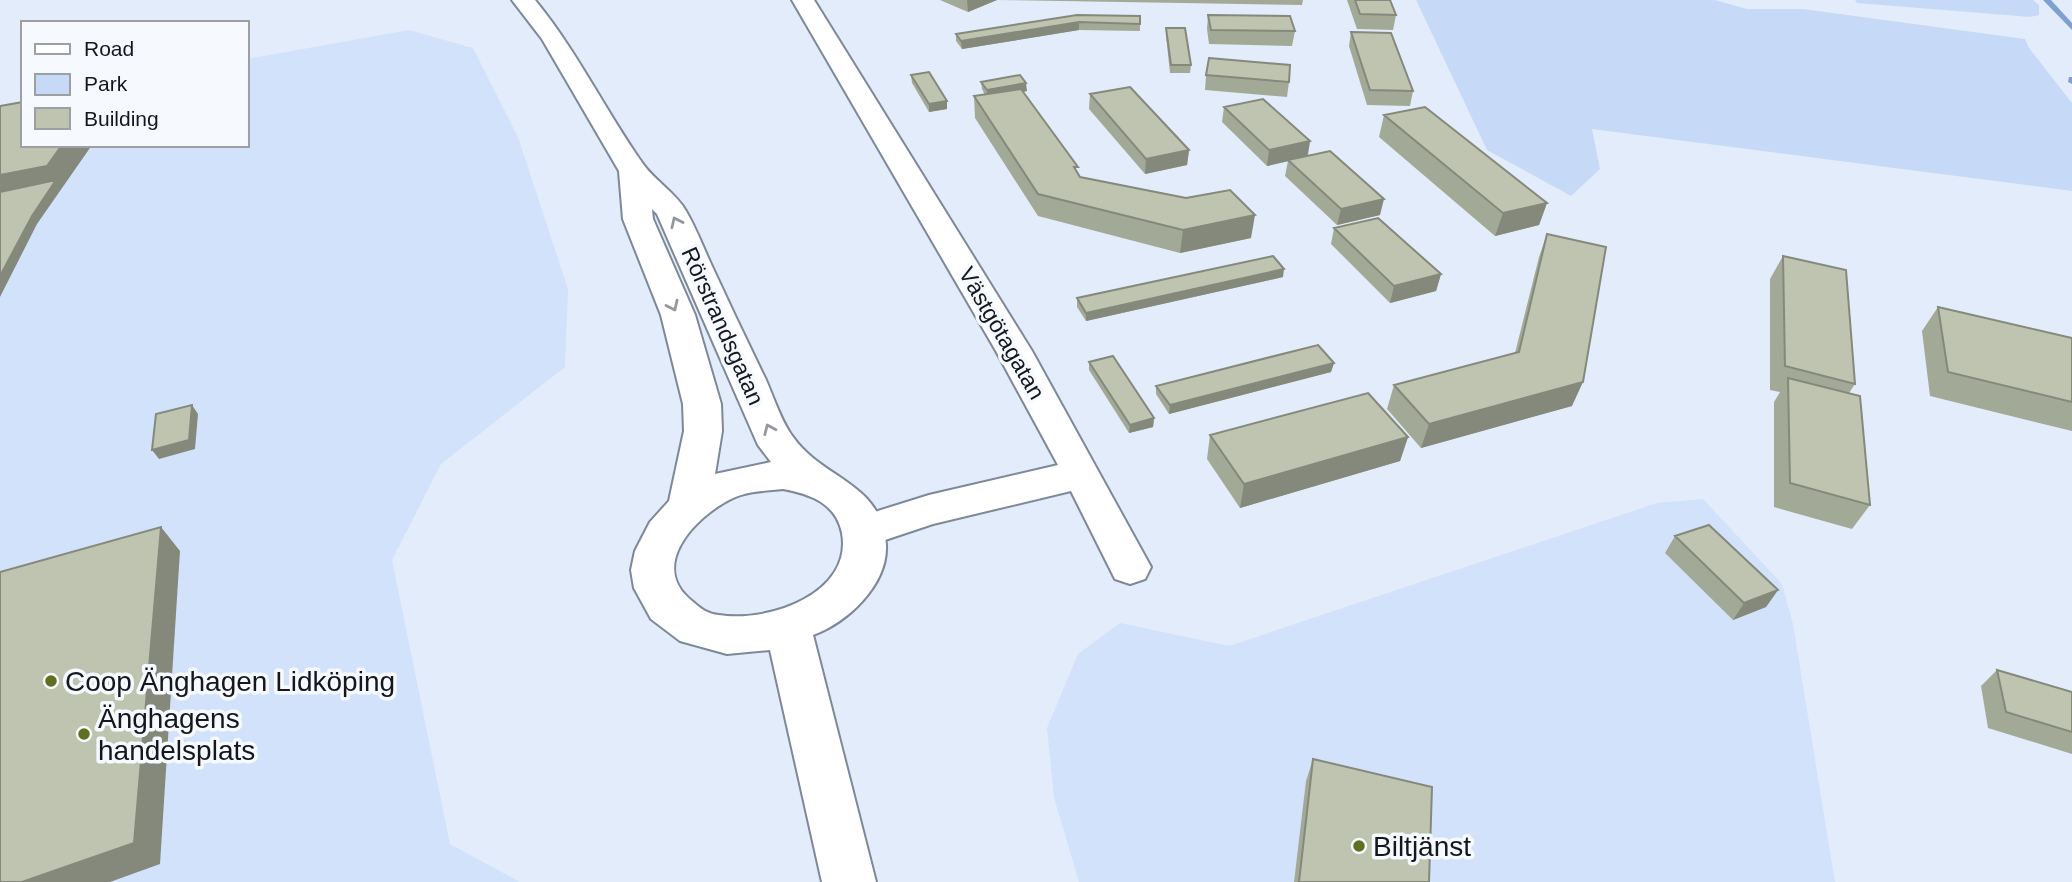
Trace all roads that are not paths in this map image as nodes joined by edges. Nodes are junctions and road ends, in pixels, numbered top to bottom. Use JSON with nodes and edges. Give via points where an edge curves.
{"nodes":[{"id":1,"x":523,"y":0,"type":"edge"},
{"id":2,"x":803,"y":0,"type":"edge"},
{"id":3,"x":633,"y":171,"type":"junction"},
{"id":4,"x":1082,"y":474,"type":"junction"},
{"id":5,"x":813,"y":480,"type":"junction"},
{"id":6,"x":689,"y":504,"type":"junction"},
{"id":7,"x":864,"y":531,"type":"junction"},
{"id":8,"x":1130,"y":567,"type":"dead end"},
{"id":9,"x":789,"y":628,"type":"junction"},
{"id":10,"x":849,"y":882,"type":"edge"}],
"edges":[{"from":1,"to":3,"type":"main road","name":"Rörstrandsgatan","via":[[553,37]]},
{"from":2,"to":4,"type":"main road","name":"Västgötagatan","via":[[1014,351]]},
{"from":5,"to":3,"type":"main road","name":"Rörstrandsgatan","one_way":true,"via":[[777,446],[671,211]]},
{"from":3,"to":6,"type":"main road","name":"Rörstrandsgatan","one_way":true,"via":[[638,219],[678,315],[702,404],[703,430]]},
{"from":4,"to":7,"type":"main road","via":[[929,510]]},
{"from":4,"to":8,"type":"main road","name":"Västgötagatan"},
{"from":5,"to":6,"type":"main road","name":"Rörstrandsgatan","via":[[783,475],[750,478]]},
{"from":5,"to":7,"type":"main road","name":"Rörstrandsgatan","via":[[837,492],[855,509]]},
{"from":6,"to":9,"type":"main road","name":"Rörstrandsgatan","via":[[667,527],[655,549],[652,572],[657,595],[690,625],[712,633],[737,636]]},
{"from":7,"to":9,"type":"main road","name":"Rörstrandsgatan","via":[[860,567],[849,586],[813,617]]},
{"from":9,"to":10,"type":"main road"}]}
